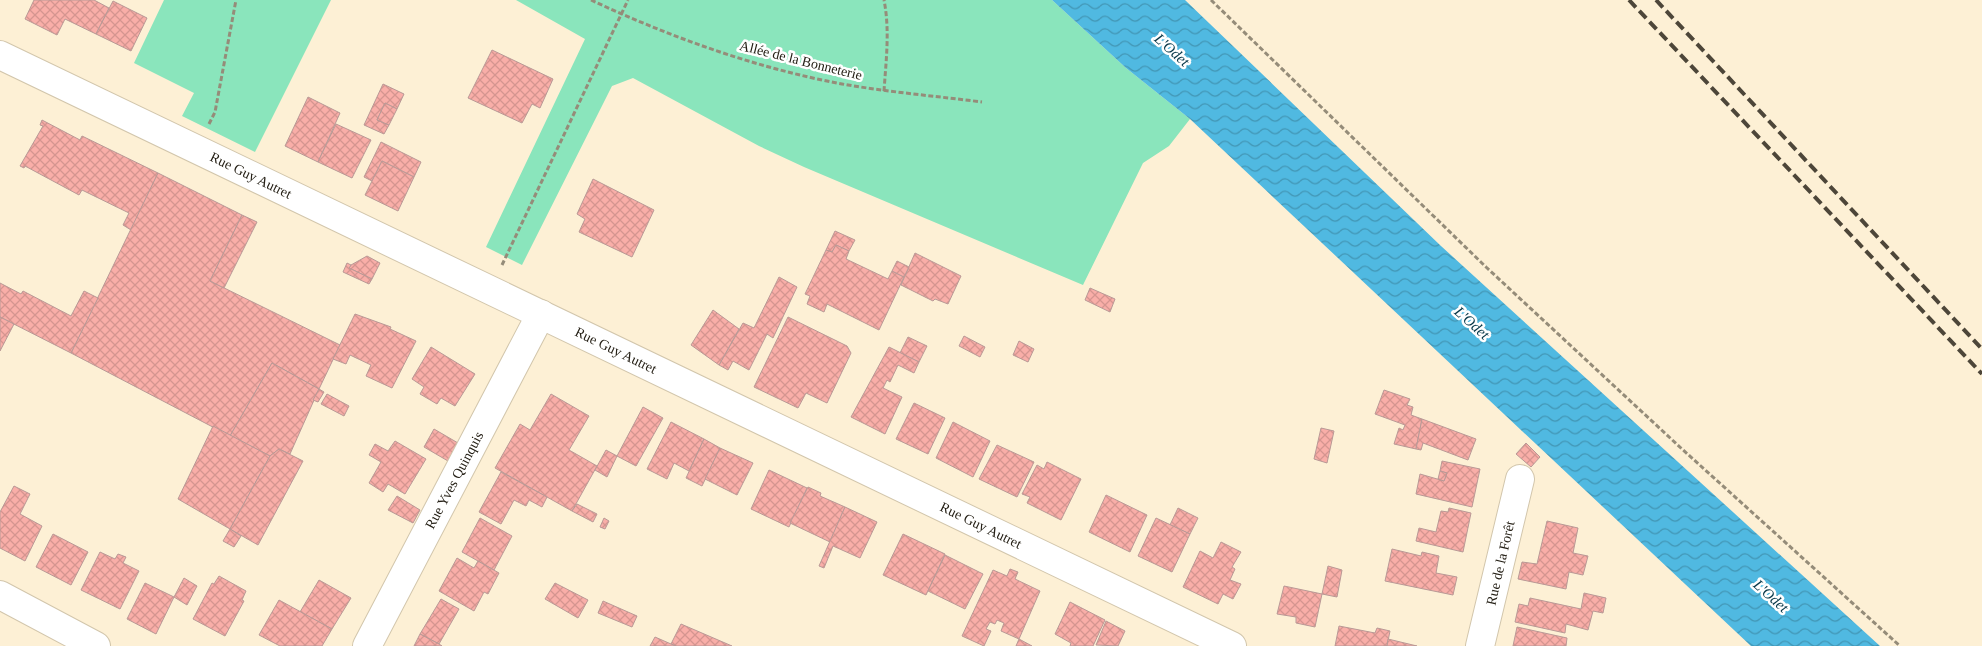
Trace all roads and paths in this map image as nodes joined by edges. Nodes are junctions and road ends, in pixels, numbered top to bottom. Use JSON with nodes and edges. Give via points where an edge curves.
{"nodes":[{"id":1,"x":236,"y":0,"type":"edge"},
{"id":2,"x":590,"y":0,"type":"edge"},
{"id":3,"x":628,"y":0,"type":"edge"},
{"id":4,"x":884,"y":0,"type":"edge"},
{"id":5,"x":1211,"y":0,"type":"edge"},
{"id":6,"x":621,"y":14,"type":"junction"},
{"id":7,"x":0,"y":55,"type":"edge"},
{"id":8,"x":884,"y":91,"type":"junction"},
{"id":9,"x":982,"y":102,"type":"dead end"},
{"id":10,"x":197,"y":150,"type":"junction"},
{"id":11,"x":490,"y":291,"type":"junction"},
{"id":12,"x":541,"y":314,"type":"junction"},
{"id":13,"x":1520,"y":479,"type":"dead end"},
{"id":14,"x":0,"y":595,"type":"edge"},
{"id":15,"x":96,"y":646,"type":"edge"},
{"id":16,"x":367,"y":646,"type":"edge"},
{"id":17,"x":1232,"y":646,"type":"edge"},
{"id":18,"x":1480,"y":646,"type":"edge"},
{"id":19,"x":1900,"y":646,"type":"edge"}],
"edges":[{"from":1,"to":10,"type":"path","via":[[215,112]]},
{"from":2,"to":6,"type":"path","name":"Allée de la Bonneterie"},
{"from":3,"to":6,"type":"path"},
{"from":4,"to":8,"type":"path","via":[[887,56]]},
{"from":5,"to":19,"type":"path","via":[[1486,267]]},
{"from":6,"to":8,"type":"path","name":"Allée de la Bonneterie","via":[[724,53],[812,77]]},
{"from":6,"to":11,"type":"path"},
{"from":7,"to":10,"type":"street","name":"Rue Guy Autret"},
{"from":8,"to":9,"type":"path","name":"Allée de la Bonneterie"},
{"from":10,"to":11,"type":"street","name":"Rue Guy Autret"},
{"from":11,"to":12,"type":"street","name":"Rue Guy Autret"},
{"from":12,"to":16,"type":"street","name":"Rue Yves Quinquis"},
{"from":12,"to":17,"type":"street","name":"Rue Guy Autret"},
{"from":13,"to":18,"type":"street","name":"Rue de la Forêt"},
{"from":14,"to":15,"type":"street"}]}
